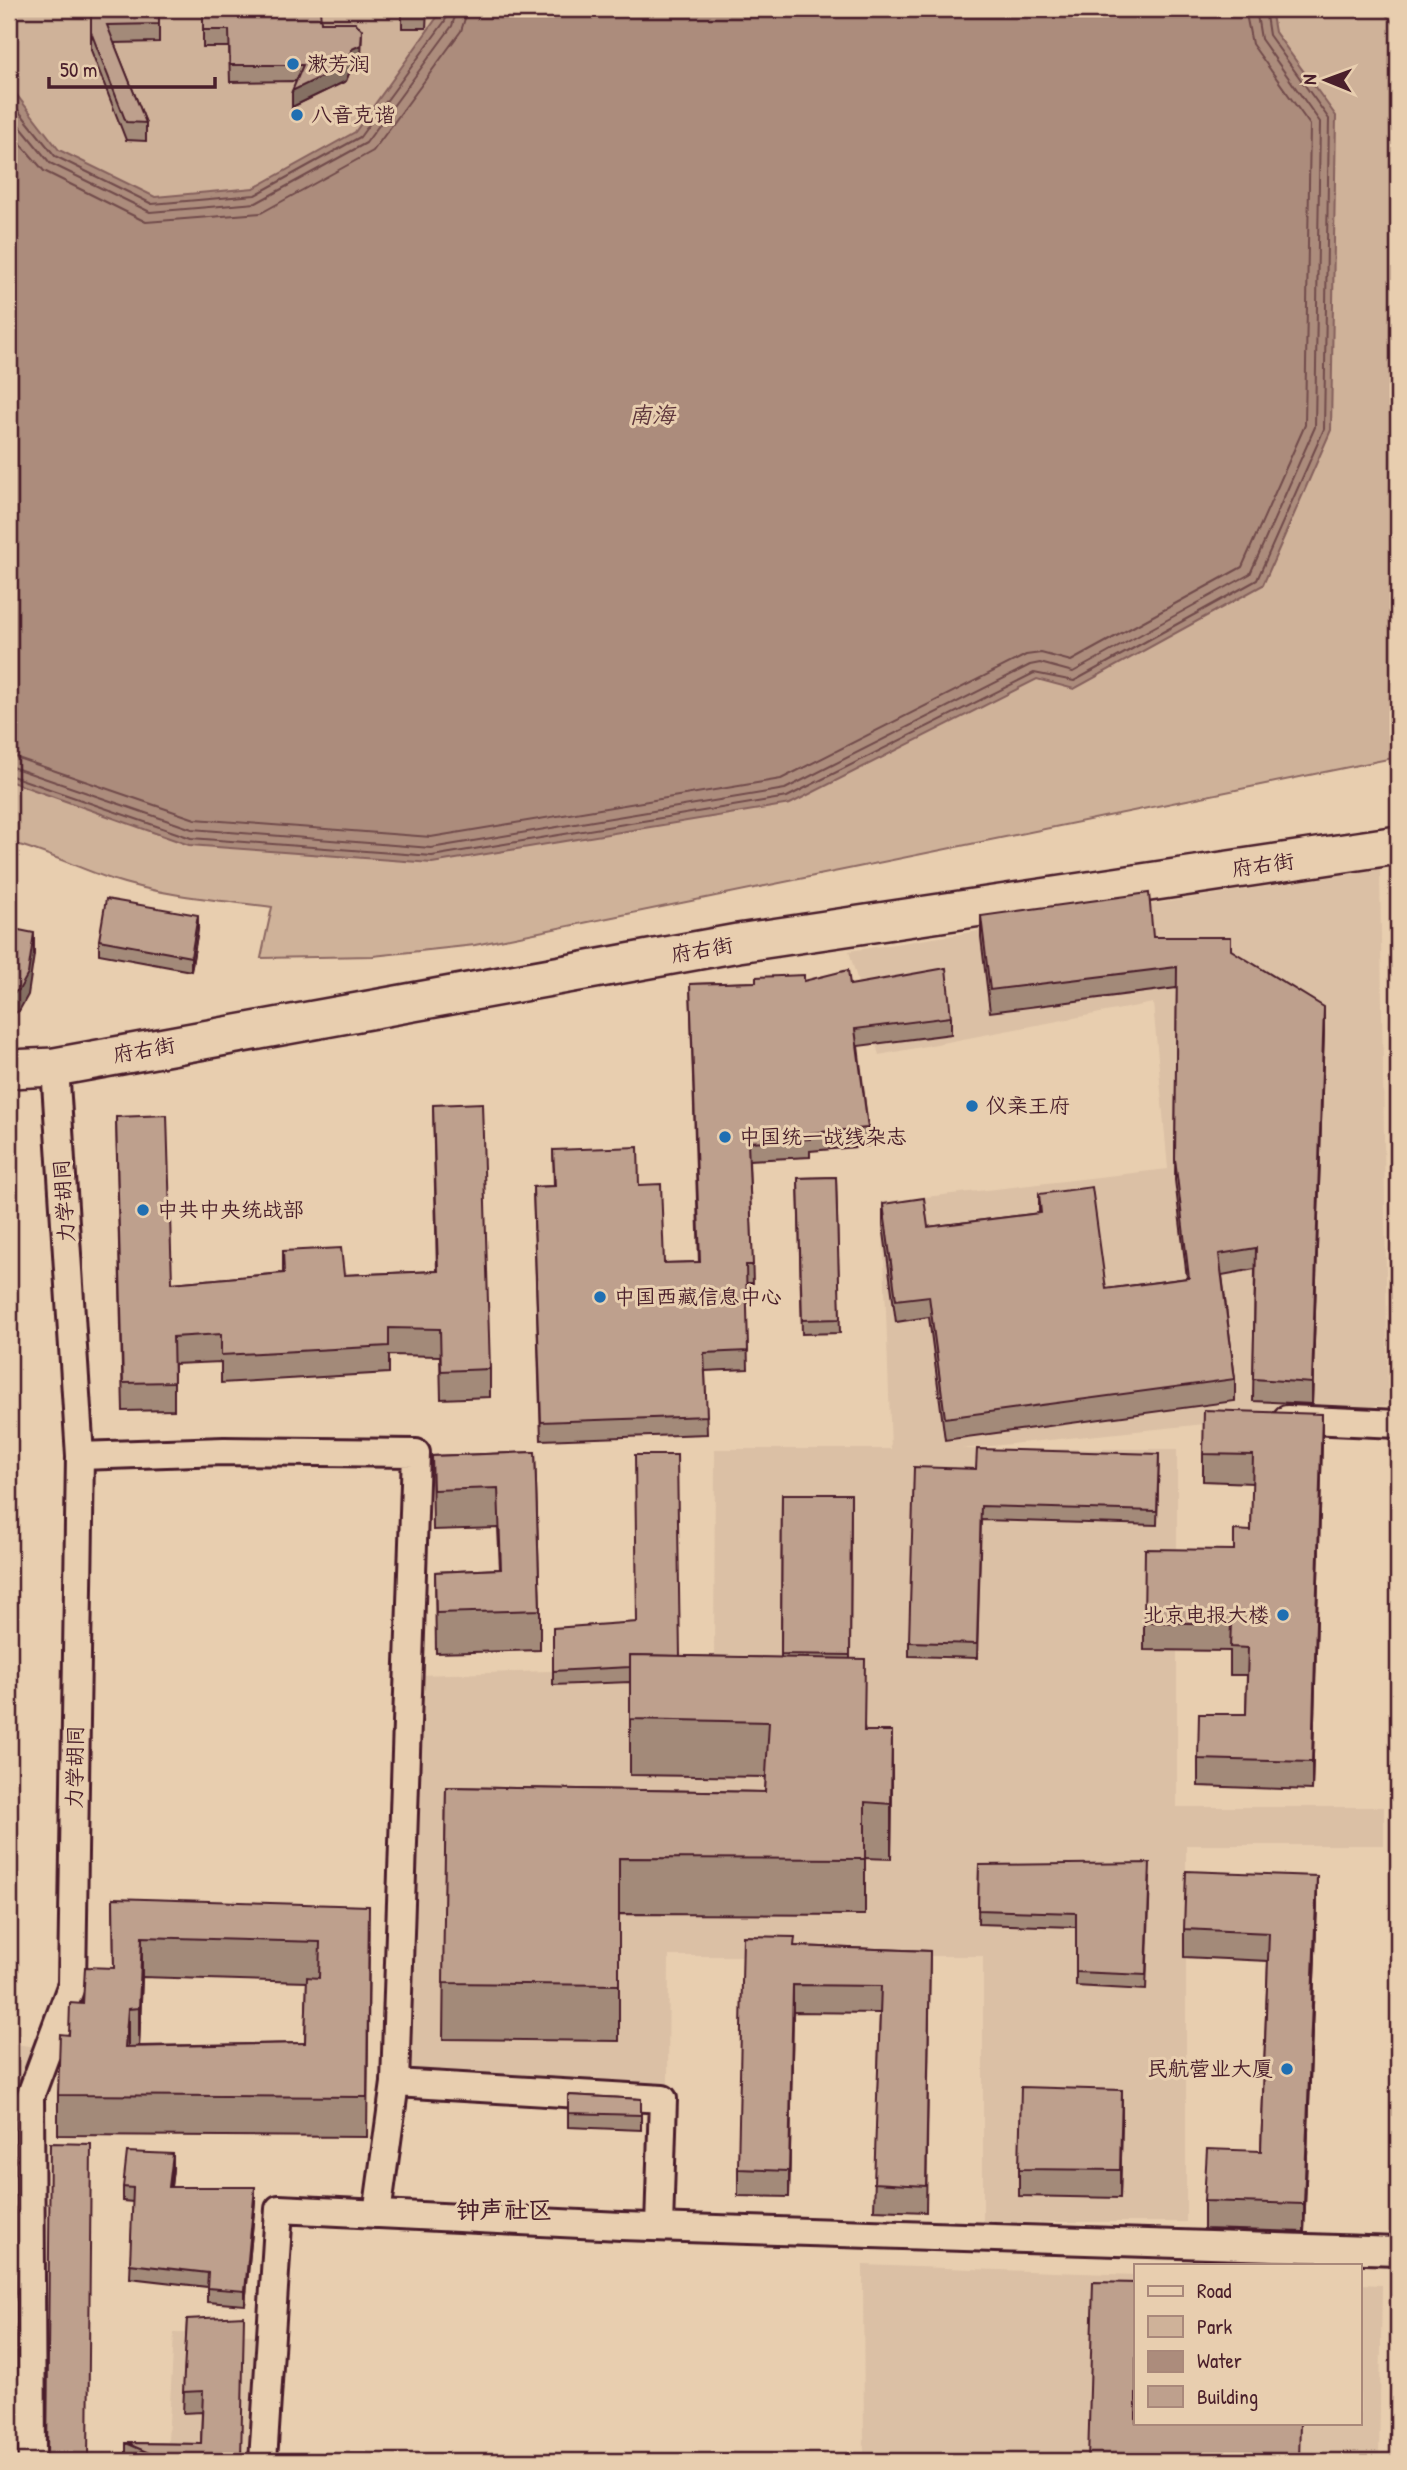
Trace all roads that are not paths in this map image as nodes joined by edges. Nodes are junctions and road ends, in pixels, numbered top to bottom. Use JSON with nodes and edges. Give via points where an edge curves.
{"nodes":[{"id":1,"x":1398,"y":845,"type":"edge"},
{"id":2,"x":55,"y":1067,"type":"junction"},
{"id":3,"x":9,"y":1069,"type":"edge"},
{"id":4,"x":1266,"y":1418,"type":"edge"},
{"id":5,"x":1398,"y":1424,"type":"edge"},
{"id":6,"x":80,"y":1456,"type":"junction"},
{"id":7,"x":395,"y":2083,"type":"junction"},
{"id":8,"x":377,"y":2214,"type":"junction"},
{"id":9,"x":659,"y":2227,"type":"junction"},
{"id":10,"x":1398,"y":2251,"type":"edge"},
{"id":11,"x":32,"y":2461,"type":"edge"},
{"id":12,"x":264,"y":2461,"type":"edge"}],
"edges":[{"from":1,"to":2,"type":"main road","name":"府右街","via":[[738,943]]},
{"from":2,"to":3,"type":"main road","name":"府右街"},
{"from":2,"to":6,"type":"street","name":"力学胡同"},
{"from":4,"to":5,"type":"street"},
{"from":6,"to":7,"type":"street","via":[[224,1451],[416,1453]]},
{"from":6,"to":11,"type":"street","name":"力学胡同","via":[[72,1984],[30,2097]]},
{"from":7,"to":8,"type":"street"},
{"from":7,"to":9,"type":"street","via":[[663,2099]]},
{"from":8,"to":9,"type":"street"},
{"from":8,"to":12,"type":"street","via":[[279,2208]]},
{"from":9,"to":10,"type":"street"}]}
